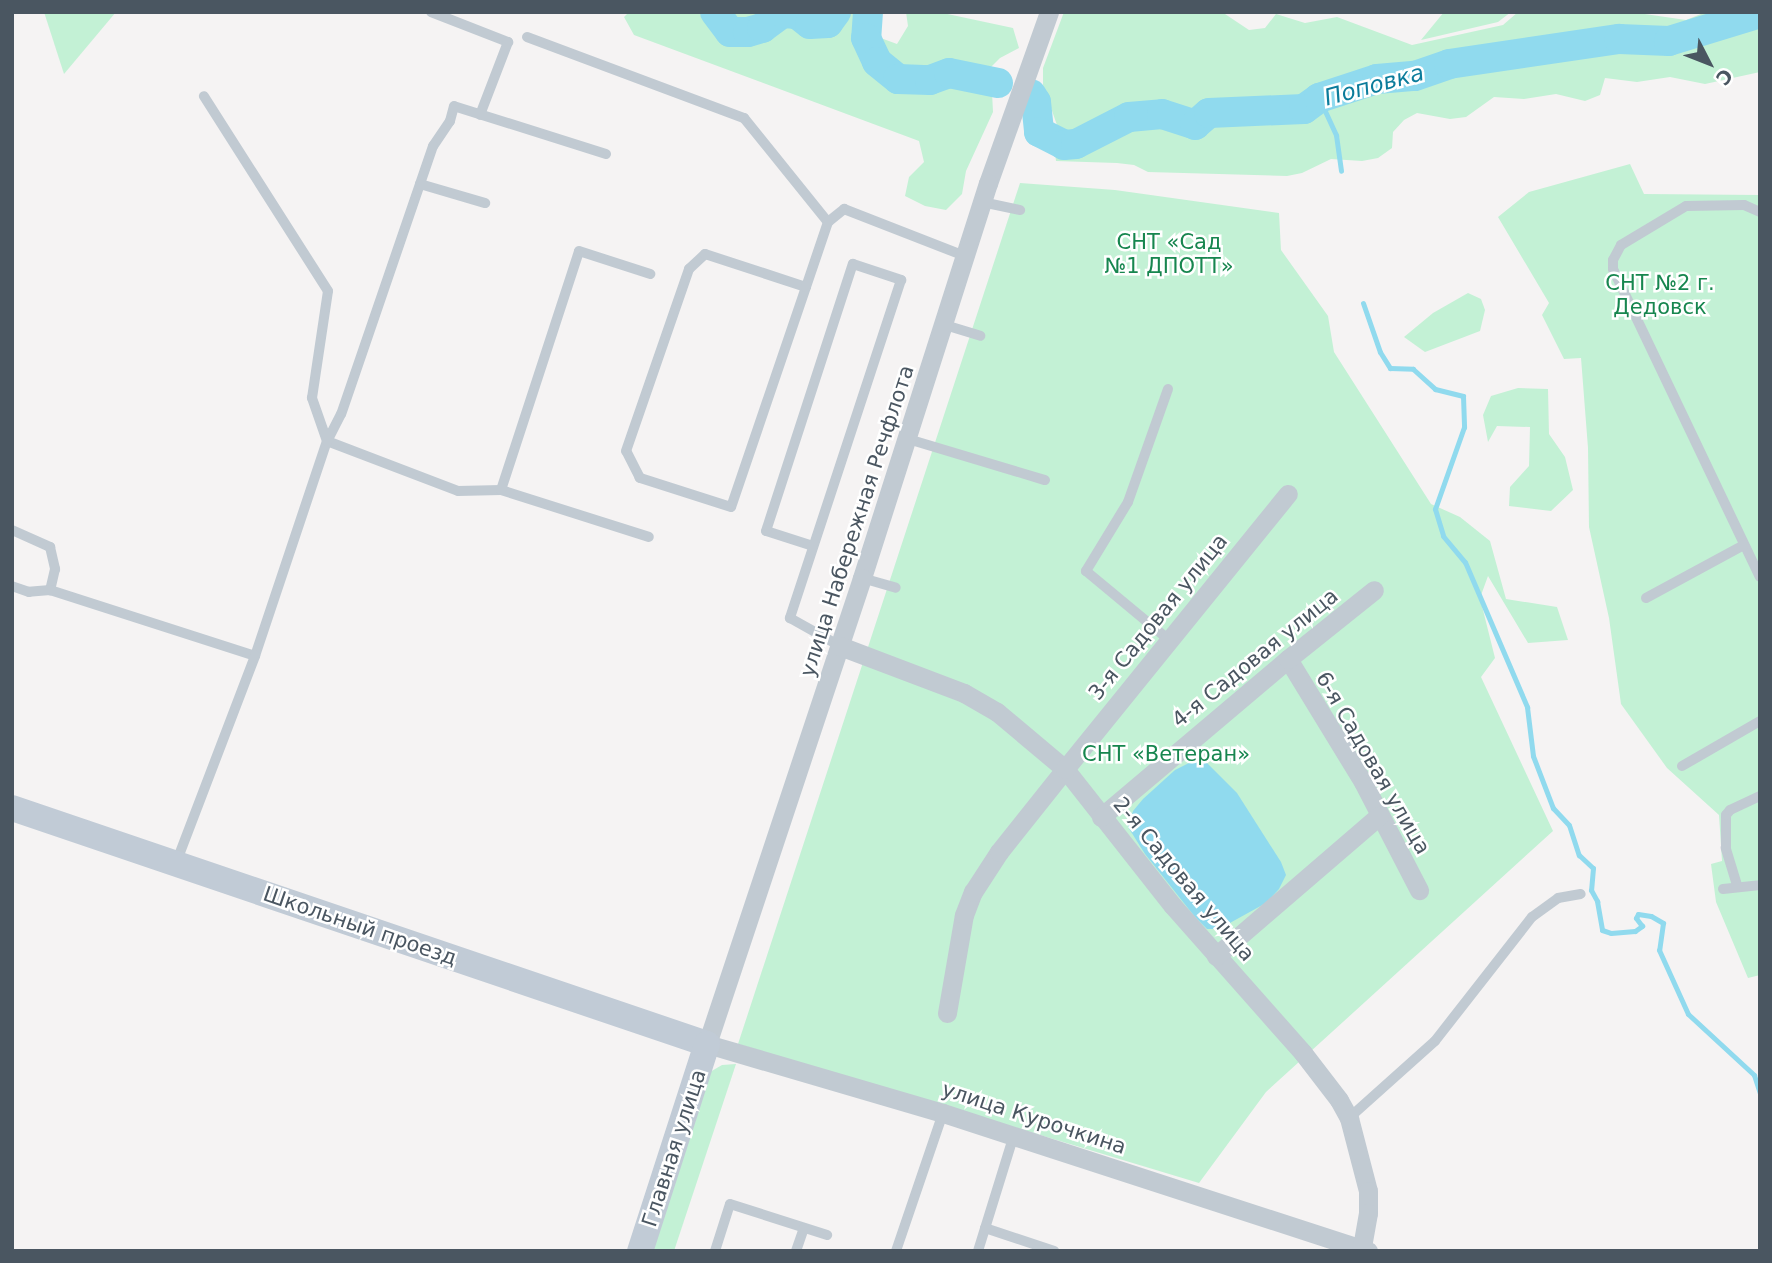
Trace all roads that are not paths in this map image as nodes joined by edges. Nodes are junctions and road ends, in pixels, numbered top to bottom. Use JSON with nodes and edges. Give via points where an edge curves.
{"nodes":[{"id":1,"x":431,"y":12,"type":"edge"},
{"id":2,"x":1049,"y":12,"type":"edge"},
{"id":3,"x":527,"y":37,"type":"dead end"},
{"id":4,"x":204,"y":96,"type":"dead end"},
{"id":5,"x":480,"y":115,"type":"junction"},
{"id":6,"x":606,"y":154,"type":"dead end"},
{"id":7,"x":420,"y":184,"type":"junction"},
{"id":8,"x":982,"y":202,"type":"junction"},
{"id":9,"x":485,"y":204,"type":"dead end"},
{"id":10,"x":1020,"y":210,"type":"dead end"},
{"id":11,"x":1760,"y":212,"type":"edge"},
{"id":12,"x":828,"y":222,"type":"junction"},
{"id":13,"x":967,"y":257,"type":"junction"},
{"id":14,"x":650,"y":274,"type":"dead end"},
{"id":15,"x":806,"y":287,"type":"junction"},
{"id":16,"x":945,"y":325,"type":"junction"},
{"id":17,"x":980,"y":336,"type":"dead end"},
{"id":18,"x":1168,"y":389,"type":"dead end"},
{"id":19,"x":908,"y":439,"type":"junction"},
{"id":20,"x":327,"y":441,"type":"junction"},
{"id":21,"x":1045,"y":480,"type":"dead end"},
{"id":22,"x":501,"y":491,"type":"junction"},
{"id":23,"x":1287,"y":494,"type":"dead end"},
{"id":24,"x":12,"y":530,"type":"edge"},
{"id":25,"x":649,"y":537,"type":"dead end"},
{"id":26,"x":1744,"y":545,"type":"junction"},
{"id":27,"x":813,"y":546,"type":"junction"},
{"id":28,"x":1760,"y":577,"type":"edge"},
{"id":29,"x":862,"y":578,"type":"junction"},
{"id":30,"x":12,"y":586,"type":"edge"},
{"id":31,"x":896,"y":588,"type":"dead end"},
{"id":32,"x":50,"y":590,"type":"junction"},
{"id":33,"x":1374,"y":590,"type":"dead end"},
{"id":34,"x":1646,"y":598,"type":"dead end"},
{"id":35,"x":1168,"y":639,"type":"junction"},
{"id":36,"x":840,"y":646,"type":"junction"},
{"id":37,"x":255,"y":656,"type":"junction"},
{"id":38,"x":1287,"y":659,"type":"junction"},
{"id":39,"x":1760,"y":721,"type":"edge"},
{"id":40,"x":1682,"y":766,"type":"dead end"},
{"id":41,"x":1065,"y":769,"type":"junction"},
{"id":42,"x":1760,"y":796,"type":"edge"},
{"id":43,"x":12,"y":808,"type":"edge"},
{"id":44,"x":1380,"y":816,"type":"junction"},
{"id":45,"x":1101,"y":817,"type":"junction"},
{"id":46,"x":176,"y":863,"type":"junction"},
{"id":47,"x":1760,"y":884,"type":"edge"},
{"id":48,"x":1737,"y":885,"type":"junction"},
{"id":49,"x":1723,"y":889,"type":"dead end"},
{"id":50,"x":1419,"y":890,"type":"dead end"},
{"id":51,"x":1581,"y":894,"type":"dead end"},
{"id":52,"x":1216,"y":956,"type":"junction"},
{"id":53,"x":947,"y":1013,"type":"dead end"},
{"id":54,"x":707,"y":1044,"type":"junction"},
{"id":55,"x":943,"y":1112,"type":"junction"},
{"id":56,"x":1349,"y":1118,"type":"junction"},
{"id":57,"x":1014,"y":1135,"type":"junction"},
{"id":58,"x":804,"y":1228,"type":"junction"},
{"id":59,"x":985,"y":1228,"type":"junction"},
{"id":60,"x":827,"y":1235,"type":"dead end"},
{"id":61,"x":1354,"y":1248,"type":"edge"},
{"id":62,"x":640,"y":1251,"type":"edge"},
{"id":63,"x":715,"y":1251,"type":"edge"},
{"id":64,"x":796,"y":1251,"type":"edge"},
{"id":65,"x":896,"y":1251,"type":"edge"},
{"id":66,"x":978,"y":1251,"type":"edge"},
{"id":67,"x":1054,"y":1251,"type":"edge"}],
"edges":[{"from":1,"to":5,"type":"lane","via":[[508,42]]},
{"from":2,"to":8,"type":"street","name":"улица Набережная Речфлота"},
{"from":3,"to":12,"type":"lane","via":[[744,118]]},
{"from":4,"to":20,"type":"lane","via":[[328,291],[312,398]]},
{"from":5,"to":6,"type":"lane"},
{"from":5,"to":7,"type":"lane","via":[[454,106]]},
{"from":7,"to":9,"type":"lane"},
{"from":7,"to":20,"type":"lane","via":[[341,414]]},
{"from":8,"to":10,"type":"lane"},
{"from":8,"to":13,"type":"street","name":"улица Набережная Речфлота"},
{"from":11,"to":26,"type":"lane","via":[[1744,205],[1686,206],[1622,245],[1613,260],[1613,269]]},
{"from":12,"to":13,"type":"lane","via":[[844,209]]},
{"from":12,"to":15,"type":"lane"},
{"from":13,"to":16,"type":"street","name":"улица Набережная Речфлота"},
{"from":14,"to":22,"type":"lane","via":[[579,251]]},
{"from":15,"to":15,"type":"lane","via":[[731,507],[639,478],[626,451],[689,269],[705,254]]},
{"from":16,"to":17,"type":"lane"},
{"from":16,"to":19,"type":"street","name":"улица Набережная Речфлота"},
{"from":18,"to":35,"type":"lane","via":[[1128,502],[1086,571]]},
{"from":19,"to":21,"type":"lane"},
{"from":19,"to":29,"type":"street","name":"улица Набережная Речфлота"},
{"from":20,"to":22,"type":"lane","via":[[458,491]]},
{"from":20,"to":37,"type":"lane"},
{"from":22,"to":25,"type":"lane"},
{"from":23,"to":35,"type":"street","name":"3-я Садовая улица"},
{"from":24,"to":32,"type":"lane","via":[[50,547],[55,569]]},
{"from":26,"to":28,"type":"lane"},
{"from":26,"to":34,"type":"lane"},
{"from":27,"to":27,"type":"lane","via":[[766,531],[853,264],[901,280]]},
{"from":27,"to":36,"type":"lane","via":[[790,618]]},
{"from":29,"to":31,"type":"lane"},
{"from":29,"to":36,"type":"street","name":"улица Набережная Речфлота"},
{"from":30,"to":32,"type":"lane","via":[[29,592]]},
{"from":32,"to":37,"type":"lane"},
{"from":33,"to":38,"type":"street","name":"4-я Садовая улица"},
{"from":35,"to":41,"type":"street","name":"3-я Садовая улица"},
{"from":36,"to":41,"type":"street","name":"2-я Садовая улица","via":[[964,693],[997,712]]},
{"from":36,"to":54,"type":"street","name":"улица Набережная Речфлота"},
{"from":37,"to":46,"type":"lane"},
{"from":38,"to":44,"type":"street","name":"6-я Садовая улица"},
{"from":38,"to":45,"type":"street","name":"4-я Садовая улица"},
{"from":39,"to":40,"type":"lane"},
{"from":41,"to":45,"type":"street","name":"2-я Садовая улица"},
{"from":41,"to":53,"type":"street","name":"3-я Садовая улица","via":[[973,892],[964,915]]},
{"from":42,"to":48,"type":"lane","via":[[1726,815],[1726,848]]},
{"from":43,"to":46,"type":"street","name":"Школьный проезд"},
{"from":44,"to":50,"type":"street","name":"6-я Садовая улица"},
{"from":44,"to":52,"type":"street"},
{"from":45,"to":52,"type":"street","name":"2-я Садовая улица"},
{"from":46,"to":54,"type":"street","name":"Школьный проезд"},
{"from":47,"to":48,"type":"lane"},
{"from":48,"to":49,"type":"lane"},
{"from":51,"to":56,"type":"lane","via":[[1558,898],[1532,918],[1435,1041]]},
{"from":52,"to":56,"type":"street","name":"2-я Садовая улица","via":[[1303,1053]]},
{"from":54,"to":55,"type":"street","name":"улица Курочкина"},
{"from":54,"to":62,"type":"street","name":"Главная улица"},
{"from":55,"to":57,"type":"street","name":"улица Курочкина"},
{"from":55,"to":65,"type":"lane"},
{"from":56,"to":61,"type":"street","via":[[1368,1213]]},
{"from":57,"to":59,"type":"lane"},
{"from":57,"to":61,"type":"street","name":"улица Курочкина"},
{"from":58,"to":60,"type":"lane"},
{"from":58,"to":63,"type":"lane","via":[[730,1204]]},
{"from":58,"to":64,"type":"lane"},
{"from":59,"to":66,"type":"lane"},
{"from":59,"to":67,"type":"lane"}]}
